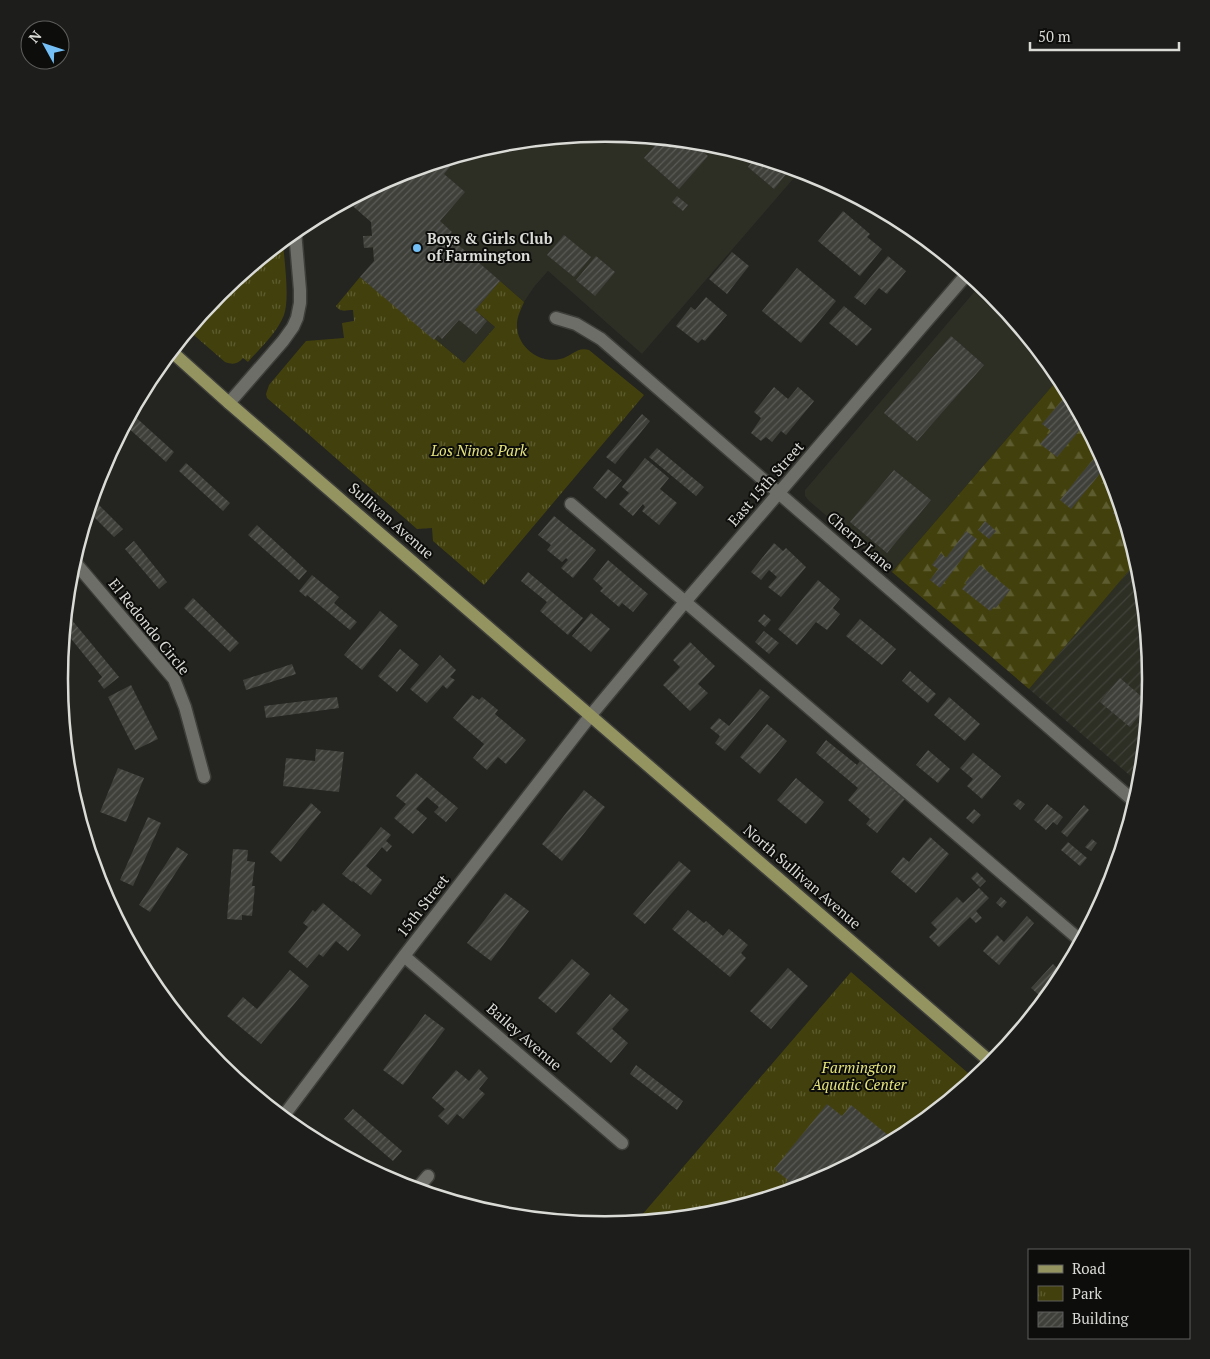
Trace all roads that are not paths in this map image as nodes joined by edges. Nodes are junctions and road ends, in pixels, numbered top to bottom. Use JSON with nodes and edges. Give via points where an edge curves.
{"nodes":[{"id":1,"x":295,"y":241,"type":"edge"},
{"id":2,"x":963,"y":279,"type":"edge"},
{"id":3,"x":556,"y":318,"type":"dead end"},
{"id":4,"x":176,"y":356,"type":"edge"},
{"id":5,"x":229,"y":403,"type":"junction"},
{"id":6,"x":780,"y":494,"type":"junction"},
{"id":7,"x":571,"y":504,"type":"dead end"},
{"id":8,"x":80,"y":568,"type":"edge"},
{"id":9,"x":685,"y":602,"type":"junction"},
{"id":10,"x":591,"y":715,"type":"junction"},
{"id":11,"x":204,"y":777,"type":"dead end"},
{"id":12,"x":1129,"y":797,"type":"edge"},
{"id":13,"x":1076,"y":937,"type":"edge"},
{"id":14,"x":404,"y":956,"type":"junction"},
{"id":15,"x":987,"y":1058,"type":"edge"},
{"id":16,"x":286,"y":1112,"type":"edge"},
{"id":17,"x":622,"y":1143,"type":"dead end"},
{"id":18,"x":428,"y":1176,"type":"dead end"},
{"id":19,"x":421,"y":1184,"type":"edge"}],
"edges":[{"from":1,"to":5,"type":"street","via":[[300,290],[297,318],[283,341]]},
{"from":2,"to":6,"type":"street","name":"East 15th Street"},
{"from":3,"to":6,"type":"street","name":"Cherry Lane","via":[[576,324],[601,339]]},
{"from":4,"to":5,"type":"main road","name":"Sullivan Avenue"},
{"from":5,"to":10,"type":"main road","name":"Sullivan Avenue"},
{"from":6,"to":9,"type":"street","name":"East 15th Street"},
{"from":6,"to":12,"type":"street","name":"Cherry Lane"},
{"from":7,"to":9,"type":"street"},
{"from":8,"to":11,"type":"street","name":"El Redondo Circle","via":[[174,679],[186,707]]},
{"from":9,"to":10,"type":"street","name":"East 15th Street"},
{"from":9,"to":13,"type":"street"},
{"from":10,"to":14,"type":"street","name":"15th Street"},
{"from":10,"to":15,"type":"main road","name":"North Sullivan Avenue"},
{"from":14,"to":16,"type":"street","name":"15th Street"},
{"from":14,"to":17,"type":"street","name":"Bailey Avenue"},
{"from":18,"to":19,"type":"street"}]}
